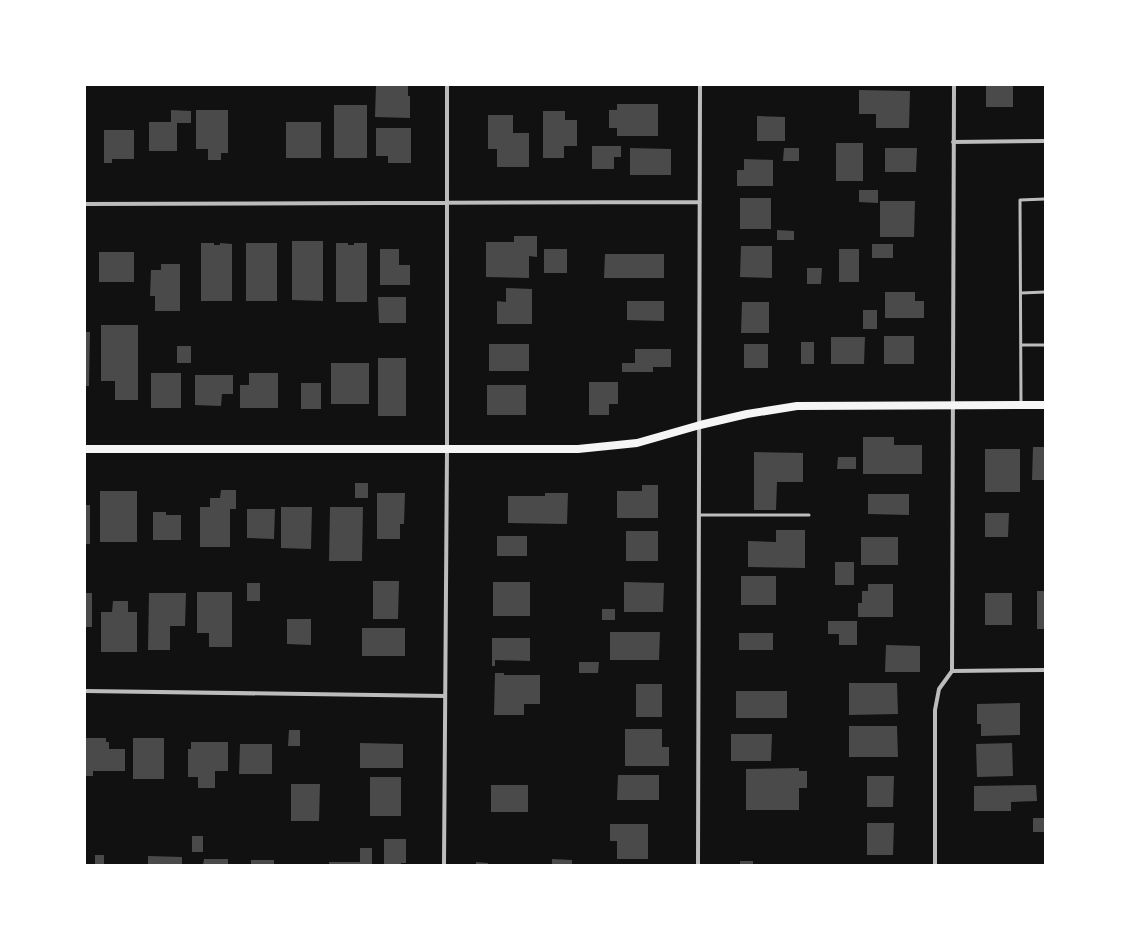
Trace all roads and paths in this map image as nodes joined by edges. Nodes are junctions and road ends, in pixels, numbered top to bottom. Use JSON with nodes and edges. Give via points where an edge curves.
{"nodes":[{"id":1,"x":447,"y":85,"type":"edge"},
{"id":2,"x":700,"y":85,"type":"edge"},
{"id":3,"x":954,"y":85,"type":"edge"},
{"id":4,"x":954,"y":142,"type":"junction"},
{"id":5,"x":1045,"y":142,"type":"edge"},
{"id":6,"x":1045,"y":199,"type":"edge"},
{"id":7,"x":447,"y":202,"type":"junction"},
{"id":8,"x":700,"y":202,"type":"junction"},
{"id":9,"x":85,"y":204,"type":"edge"},
{"id":10,"x":1045,"y":292,"type":"edge"},
{"id":11,"x":1021,"y":293,"type":"junction"},
{"id":12,"x":1021,"y":345,"type":"junction"},
{"id":13,"x":1045,"y":345,"type":"edge"},
{"id":14,"x":1045,"y":404,"type":"edge"},
{"id":15,"x":952,"y":405,"type":"junction"},
{"id":16,"x":1021,"y":405,"type":"junction"},
{"id":17,"x":700,"y":425,"type":"junction"},
{"id":18,"x":85,"y":449,"type":"edge"},
{"id":19,"x":447,"y":450,"type":"junction"},
{"id":20,"x":699,"y":515,"type":"junction"},
{"id":21,"x":808,"y":515,"type":"dead end"},
{"id":22,"x":1045,"y":670,"type":"edge"},
{"id":23,"x":952,"y":671,"type":"junction"},
{"id":24,"x":85,"y":691,"type":"edge"},
{"id":25,"x":445,"y":696,"type":"junction"},
{"id":26,"x":444,"y":865,"type":"edge"},
{"id":27,"x":698,"y":865,"type":"edge"},
{"id":28,"x":935,"y":865,"type":"edge"}],
"edges":[{"from":1,"to":7,"type":"street"},
{"from":2,"to":8,"type":"street"},
{"from":3,"to":4,"type":"street"},
{"from":4,"to":5,"type":"street"},
{"from":4,"to":15,"type":"street"},
{"from":6,"to":11,"type":"lane","via":[[1020,200]]},
{"from":7,"to":8,"type":"street"},
{"from":7,"to":9,"type":"street"},
{"from":7,"to":19,"type":"street"},
{"from":8,"to":17,"type":"street"},
{"from":10,"to":11,"type":"lane"},
{"from":11,"to":12,"type":"lane"},
{"from":12,"to":13,"type":"lane"},
{"from":12,"to":16,"type":"lane"},
{"from":14,"to":16,"type":"main road"},
{"from":15,"to":16,"type":"main road"},
{"from":15,"to":17,"type":"main road","via":[[797,406]]},
{"from":15,"to":23,"type":"street"},
{"from":17,"to":19,"type":"main road","via":[[637,443],[612,446],[578,449]]},
{"from":17,"to":20,"type":"street"},
{"from":18,"to":19,"type":"main road"},
{"from":19,"to":25,"type":"street"},
{"from":20,"to":21,"type":"lane"},
{"from":20,"to":27,"type":"street"},
{"from":22,"to":23,"type":"street"},
{"from":23,"to":28,"type":"street","via":[[939,689],[935,710]]},
{"from":24,"to":25,"type":"street"},
{"from":25,"to":26,"type":"street"}]}
